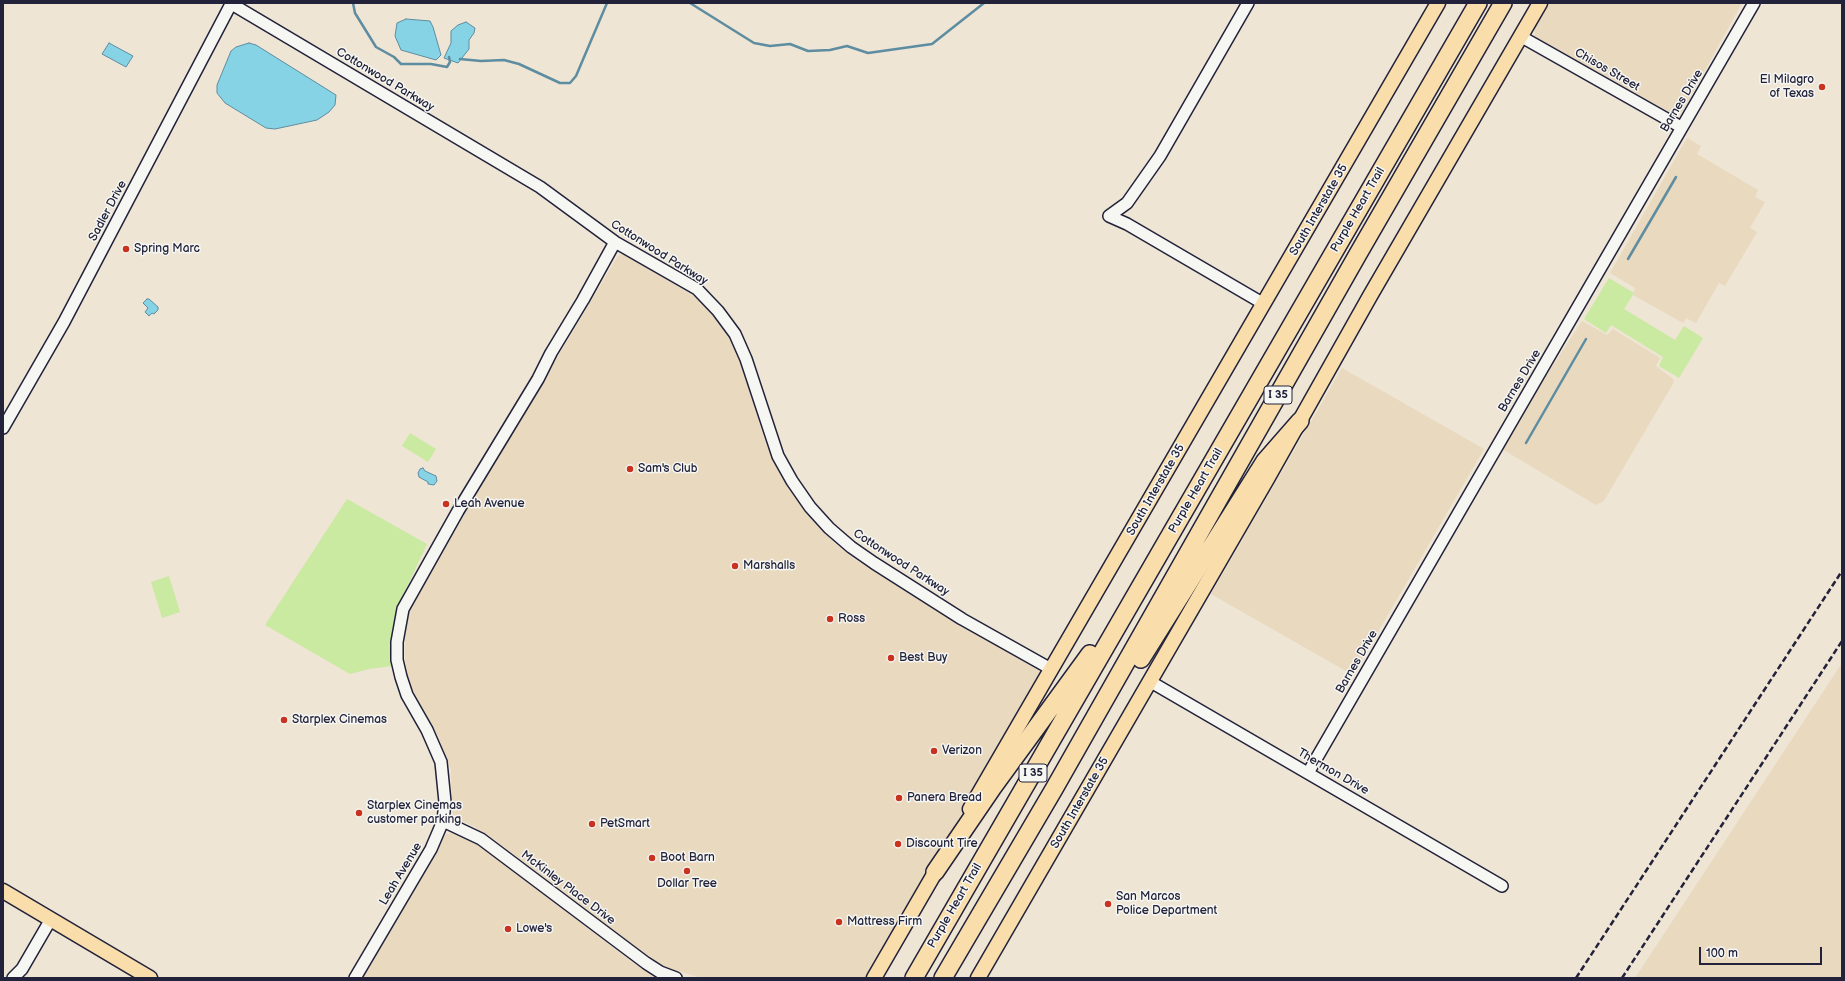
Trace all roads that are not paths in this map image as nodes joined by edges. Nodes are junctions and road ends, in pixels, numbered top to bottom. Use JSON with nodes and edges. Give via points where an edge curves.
{"nodes":[{"id":1,"x":230,"y":3,"type":"edge"},
{"id":2,"x":1248,"y":3,"type":"edge"},
{"id":3,"x":1438,"y":3,"type":"edge"},
{"id":4,"x":1478,"y":3,"type":"edge"},
{"id":5,"x":1503,"y":3,"type":"edge"},
{"id":6,"x":1540,"y":3,"type":"edge"},
{"id":7,"x":1754,"y":3,"type":"edge"},
{"id":8,"x":1520,"y":36,"type":"junction"},
{"id":9,"x":1681,"y":127,"type":"junction"},
{"id":10,"x":615,"y":242,"type":"junction"},
{"id":11,"x":1264,"y":304,"type":"junction"},
{"id":12,"x":1300,"y":421,"type":"junction"},
{"id":13,"x":3,"y":428,"type":"edge"},
{"id":14,"x":1151,"y":567,"type":"junction"},
{"id":15,"x":1051,"y":669,"type":"junction"},
{"id":16,"x":1151,"y":682,"type":"junction"},
{"id":17,"x":1308,"y":773,"type":"junction"},
{"id":18,"x":1054,"y":789,"type":"junction"},
{"id":19,"x":443,"y":822,"type":"junction"},
{"id":20,"x":935,"y":872,"type":"junction"},
{"id":21,"x":1502,"y":886,"type":"dead end"},
{"id":22,"x":3,"y":891,"type":"edge"},
{"id":23,"x":51,"y":920,"type":"junction"},
{"id":24,"x":13,"y":978,"type":"edge"},
{"id":25,"x":150,"y":978,"type":"edge"},
{"id":26,"x":355,"y":978,"type":"edge"},
{"id":27,"x":676,"y":978,"type":"edge"},
{"id":28,"x":874,"y":978,"type":"edge"},
{"id":29,"x":914,"y":978,"type":"edge"},
{"id":30,"x":943,"y":978,"type":"edge"},
{"id":31,"x":978,"y":978,"type":"edge"}],
"edges":[{"from":1,"to":10,"type":"street","name":"Cottonwood Parkway","via":[[540,187]]},
{"from":1,"to":13,"type":"street","name":"Sadler Drive","via":[[64,322]]},
{"from":2,"to":11,"type":"street","via":[[1160,156],[1127,203],[1109,216]]},
{"from":3,"to":11,"type":"main road","name":"South Interstate 35"},
{"from":4,"to":14,"type":"highway","name":"Purple Heart Trail","number":"I 35"},
{"from":5,"to":18,"type":"highway","name":"Purple Heart Trail","number":"I 35"},
{"from":6,"to":8,"type":"main road","name":"South Interstate 35"},
{"from":7,"to":9,"type":"street","name":"Barnes Drive"},
{"from":8,"to":9,"type":"street","name":"Chisos Street"},
{"from":8,"to":12,"type":"main road","name":"South Interstate 35"},
{"from":9,"to":17,"type":"street","name":"Barnes Drive"},
{"from":10,"to":15,"type":"street","name":"Cottonwood Parkway","via":[[697,289],[718,311],[735,334],[746,359],[778,456],[810,507],[829,528],[874,563],[962,619]]},
{"from":10,"to":19,"type":"street","name":"Leah Avenue","via":[[403,609],[397,642],[397,660],[407,695],[441,762],[445,802]]},
{"from":11,"to":15,"type":"main road","name":"South Interstate 35"},
{"from":12,"to":16,"type":"main road","name":"South Interstate 35"},
{"from":12,"to":18,"type":"highway","via":[[1265,461],[1078,757]]},
{"from":14,"to":20,"type":"highway"},
{"from":14,"to":29,"type":"highway","name":"Purple Heart Trail","number":"I 35"},
{"from":15,"to":20,"type":"main road","name":"South Interstate 35"},
{"from":16,"to":17,"type":"street","name":"Thermon Drive"},
{"from":16,"to":31,"type":"main road","name":"South Interstate 35"},
{"from":17,"to":21,"type":"street","name":"Thermon Drive"},
{"from":18,"to":30,"type":"highway","name":"Purple Heart Trail","number":"I 35"},
{"from":19,"to":26,"type":"street","name":"Leah Avenue","via":[[432,849]]},
{"from":19,"to":27,"type":"street","name":"McKinley Place Drive","via":[[482,839],[646,963]]},
{"from":20,"to":28,"type":"main road","name":"South Interstate 35"},
{"from":22,"to":23,"type":"main road"},
{"from":23,"to":24,"type":"street","via":[[22,969]]},
{"from":23,"to":25,"type":"main road"}]}
